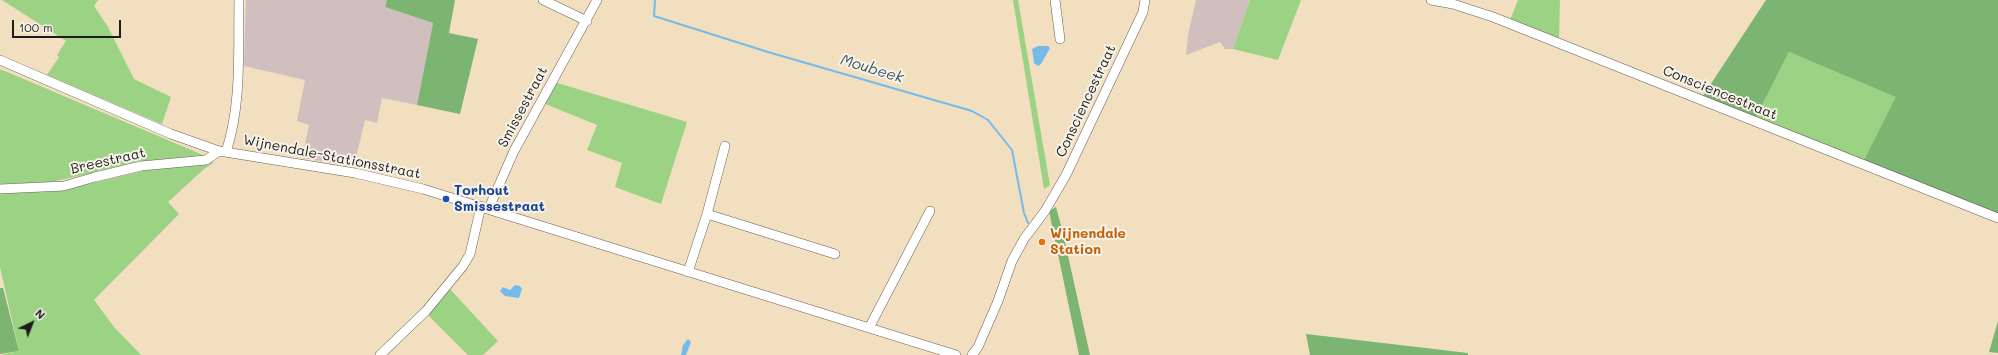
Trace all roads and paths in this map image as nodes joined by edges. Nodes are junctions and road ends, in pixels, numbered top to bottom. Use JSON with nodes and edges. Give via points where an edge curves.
{"nodes":[{"id":1,"x":239,"y":0,"type":"edge"},
{"id":2,"x":543,"y":0,"type":"edge"},
{"id":3,"x":598,"y":0,"type":"edge"},
{"id":4,"x":1055,"y":0,"type":"edge"},
{"id":5,"x":1145,"y":0,"type":"edge"},
{"id":6,"x":1430,"y":0,"type":"edge"},
{"id":7,"x":587,"y":21,"type":"junction"},
{"id":8,"x":1060,"y":39,"type":"dead end"},
{"id":9,"x":0,"y":60,"type":"edge"},
{"id":10,"x":725,"y":146,"type":"dead end"},
{"id":11,"x":222,"y":151,"type":"junction"},
{"id":12,"x":0,"y":189,"type":"edge"},
{"id":13,"x":485,"y":207,"type":"junction"},
{"id":14,"x":930,"y":211,"type":"dead end"},
{"id":15,"x":707,"y":214,"type":"junction"},
{"id":16,"x":1998,"y":218,"type":"edge"},
{"id":17,"x":835,"y":254,"type":"dead end"},
{"id":18,"x":688,"y":272,"type":"junction"},
{"id":19,"x":868,"y":328,"type":"junction"},
{"id":20,"x":380,"y":355,"type":"edge"},
{"id":21,"x":956,"y":355,"type":"edge"},
{"id":22,"x":972,"y":355,"type":"edge"}],
"edges":[{"from":1,"to":11,"type":"street","via":[[236,94],[231,136]]},
{"from":2,"to":7,"type":"street"},
{"from":3,"to":7,"type":"street","name":"Smissestraat"},
{"from":4,"to":8,"type":"street"},
{"from":5,"to":22,"type":"street","name":"Consciencestraat","via":[[1143,12],[1066,176],[1012,261],[978,347]]},
{"from":6,"to":16,"type":"street","name":"Consciencestraat","via":[[1453,4],[1493,18]]},
{"from":7,"to":13,"type":"street","name":"Smissestraat"},
{"from":9,"to":11,"type":"street","name":"Wijnendale-Stationsstraat","via":[[171,134]]},
{"from":10,"to":15,"type":"street"},
{"from":11,"to":12,"type":"street","name":"Breestraat","via":[[206,160],[141,166],[64,186]]},
{"from":11,"to":13,"type":"street","name":"Wijnendale-Stationsstraat","via":[[355,173],[423,188]]},
{"from":13,"to":18,"type":"street","name":"Wijnendale-Stationsstraat"},
{"from":13,"to":20,"type":"street","name":"Smissestraat","via":[[470,254],[463,266],[426,311]]},
{"from":14,"to":19,"type":"street"},
{"from":15,"to":17,"type":"street"},
{"from":15,"to":18,"type":"street"},
{"from":18,"to":19,"type":"street","name":"Wijnendale-Stationsstraat"},
{"from":19,"to":21,"type":"street","name":"Wijnendale-Stationsstraat"}]}
